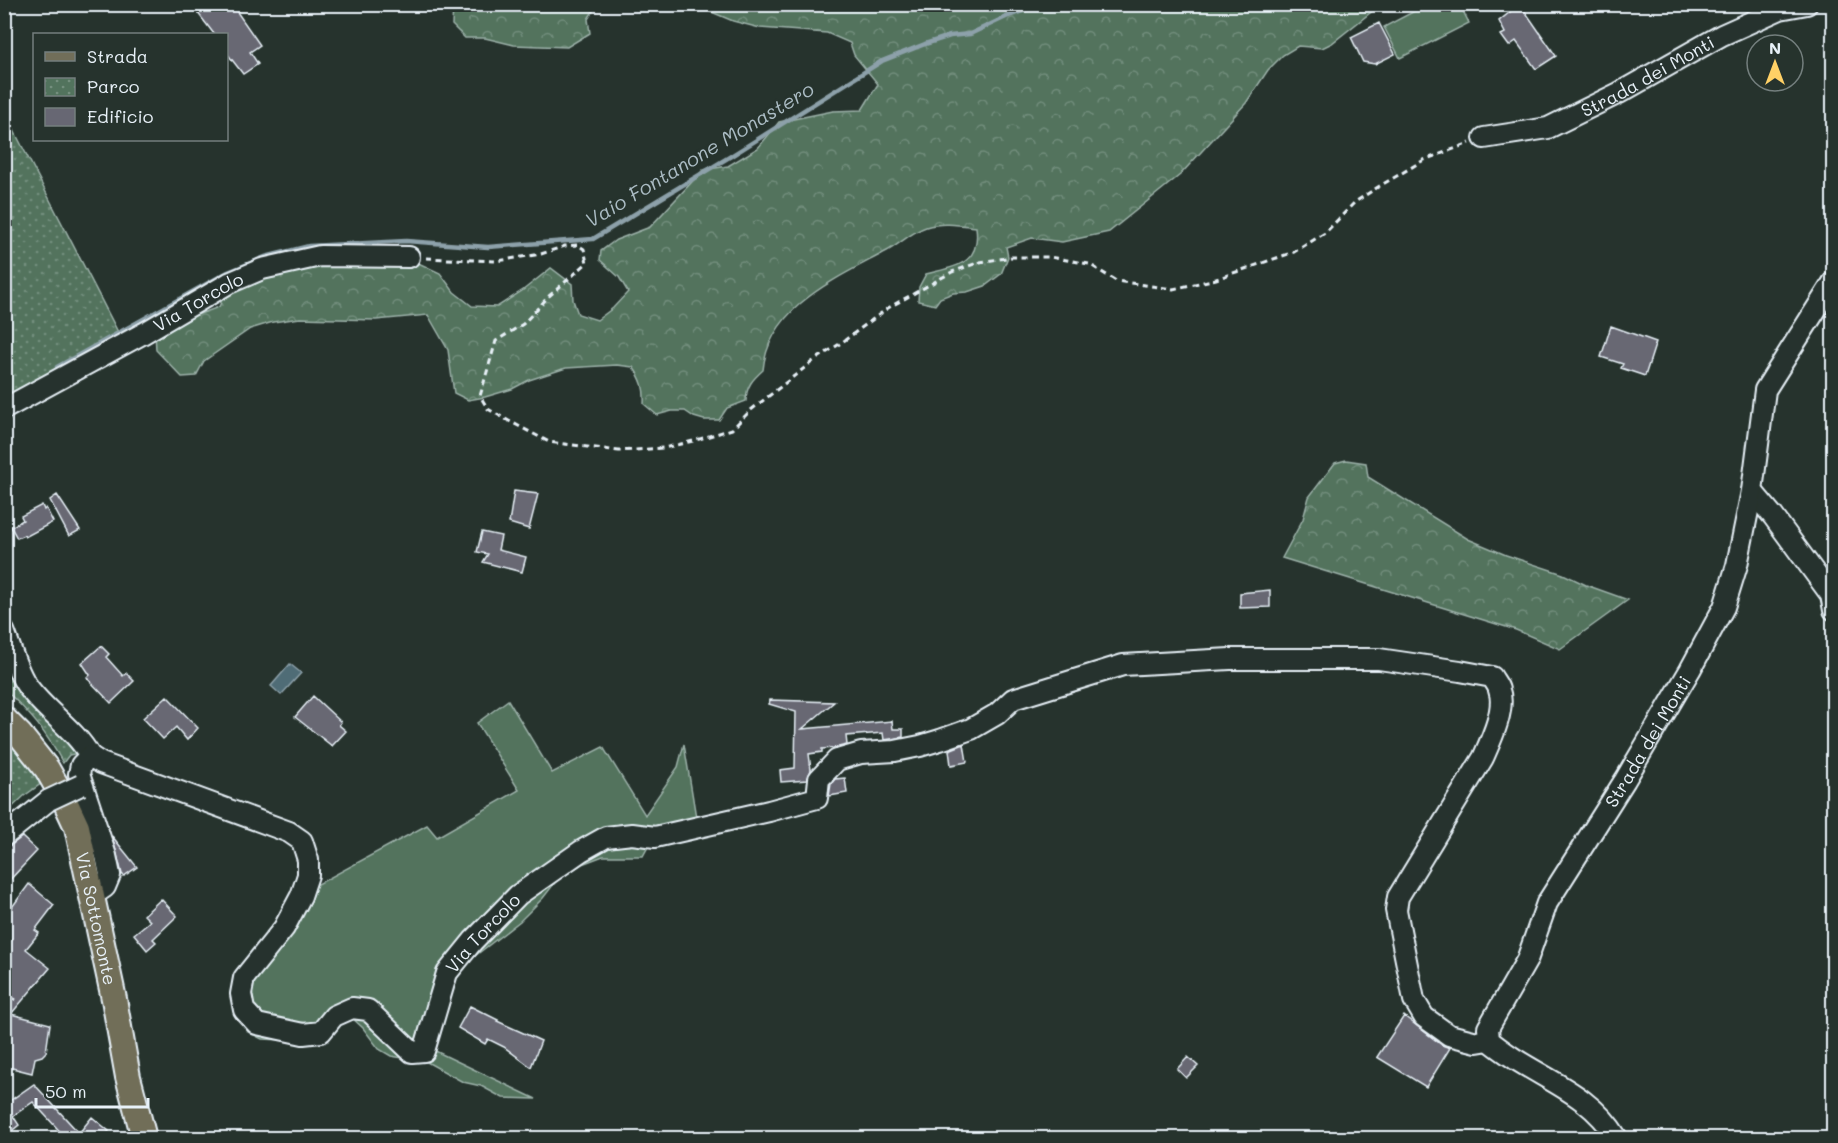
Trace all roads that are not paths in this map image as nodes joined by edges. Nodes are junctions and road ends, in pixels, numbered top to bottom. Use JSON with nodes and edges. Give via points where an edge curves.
{"nodes":[{"id":1,"x":1807,"y":4,"type":"edge"},
{"id":2,"x":1484,"y":138,"type":"road end"},
{"id":3,"x":409,"y":257,"type":"road end"},
{"id":4,"x":1833,"y":281,"type":"edge"},
{"id":5,"x":4,"y":410,"type":"edge"},
{"id":6,"x":1752,"y":491,"type":"junction"},
{"id":7,"x":1833,"y":610,"type":"edge"},
{"id":8,"x":4,"y":631,"type":"edge"},
{"id":9,"x":4,"y":719,"type":"edge"},
{"id":10,"x":90,"y":756,"type":"junction"},
{"id":11,"x":81,"y":784,"type":"junction"},
{"id":12,"x":4,"y":836,"type":"edge"},
{"id":13,"x":92,"y":896,"type":"junction"},
{"id":14,"x":1489,"y":1040,"type":"junction"},
{"id":15,"x":144,"y":1138,"type":"edge"},
{"id":16,"x":1617,"y":1138,"type":"edge"}],
"edges":[{"from":1,"to":2,"type":"street","name":"Strada dei Monti","via":[[1779,9],[1733,30],[1548,128]]},
{"from":3,"to":5,"type":"street","name":"Via Torcolo","via":[[320,256],[262,269],[229,283]]},
{"from":4,"to":6,"type":"street","name":"Strada dei Monti","via":[[1765,390]]},
{"from":6,"to":7,"type":"street","via":[[1831,595]]},
{"from":6,"to":14,"type":"street","name":"Strada dei Monti","via":[[1724,607],[1625,780],[1547,903],[1527,960],[1488,1028]]},
{"from":8,"to":10,"type":"street","name":"Via Torcolo","via":[[26,686],[83,743]]},
{"from":9,"to":13,"type":"main road","name":"Via Sottomonte","via":[[47,769],[64,799],[77,827]]},
{"from":10,"to":11,"type":"street","via":[[81,765]]},
{"from":10,"to":14,"type":"street","name":"Via Torcolo","via":[[290,832],[302,841],[308,875],[301,896],[284,928],[244,978],[244,1011],[257,1024],[303,1034],[321,1032],[334,1016],[352,1008],[368,1010],[412,1052],[424,1051],[447,973],[460,957],[518,895],[606,837],[655,837],[818,798],[819,779],[837,760],[940,741],[971,729],[1013,699],[1123,665],[1230,659],[1379,659],[1492,677],[1500,690],[1494,734],[1398,897],[1396,910],[1414,1000],[1424,1017],[1449,1035],[1477,1042]]},
{"from":11,"to":12,"type":"street","bridge":true,"via":[[49,800]]},
{"from":11,"to":13,"type":"street","via":[[110,875],[105,887]]},
{"from":13,"to":15,"type":"main road","name":"Via Sottomonte"},
{"from":14,"to":16,"type":"street","via":[[1583,1099]]}]}
